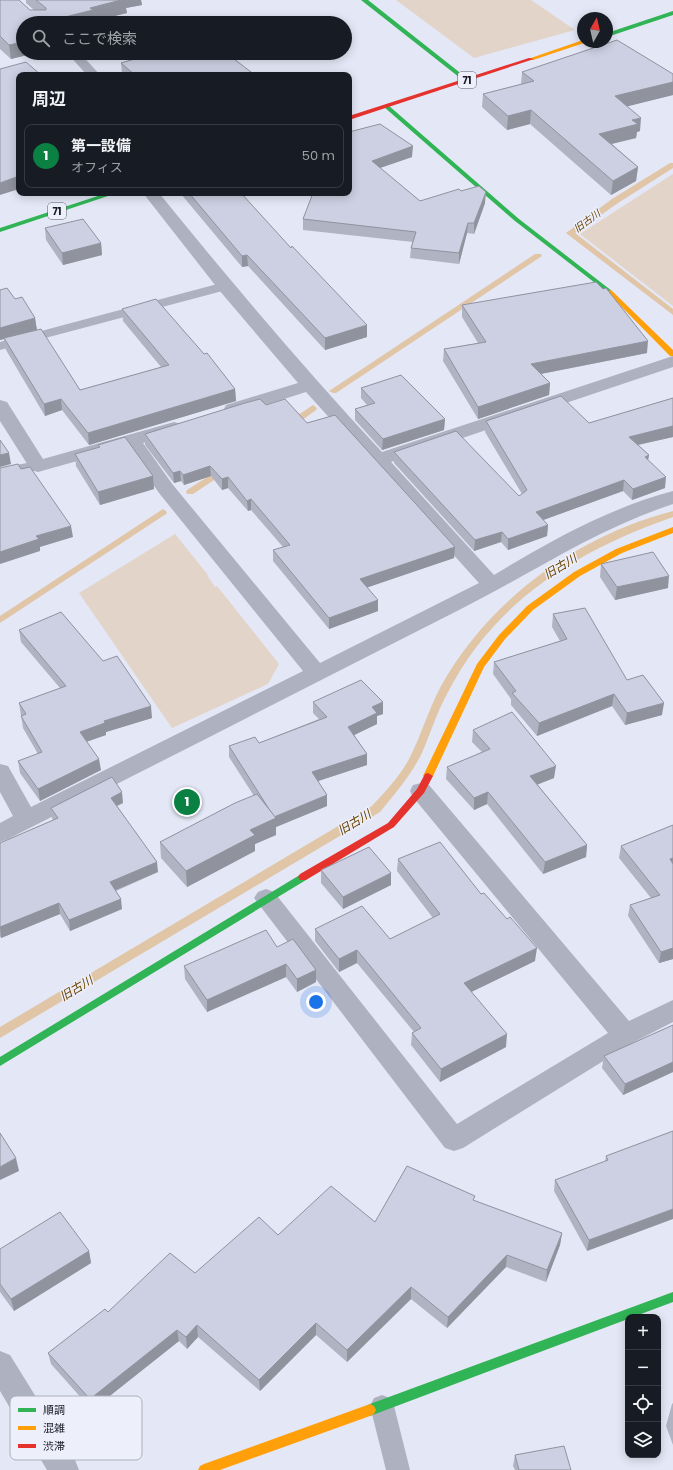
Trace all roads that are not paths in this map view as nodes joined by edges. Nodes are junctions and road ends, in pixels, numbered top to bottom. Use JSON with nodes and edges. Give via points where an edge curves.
{"nodes":[{"id":1,"x":364,"y":0,"type":"edge"},
{"id":2,"x":673,"y":13,"type":"edge"},
{"id":3,"x":613,"y":32,"type":"edge"},
{"id":4,"x":577,"y":44,"type":"edge"},
{"id":5,"x":80,"y":60,"type":"edge"},
{"id":6,"x":91,"y":72,"type":"edge"},
{"id":7,"x":466,"y":80,"type":"junction"},
{"id":8,"x":386,"y":106,"type":"junction"},
{"id":9,"x":352,"y":117,"type":"edge"},
{"id":10,"x":105,"y":196,"type":"edge"},
{"id":11,"x":153,"y":196,"type":"edge"},
{"id":12,"x":0,"y":230,"type":"edge"},
{"id":13,"x":225,"y":286,"type":"junction"},
{"id":14,"x":0,"y":346,"type":"edge"},
{"id":15,"x":673,"y":354,"type":"edge"},
{"id":16,"x":673,"y":361,"type":"edge"},
{"id":17,"x":310,"y":385,"type":"junction"},
{"id":18,"x":0,"y":406,"type":"edge"},
{"id":19,"x":214,"y":415,"type":"edge"},
{"id":20,"x":192,"y":422,"type":"edge"},
{"id":21,"x":132,"y":441,"type":"junction"},
{"id":22,"x":377,"y":460,"type":"junction"},
{"id":23,"x":38,"y":466,"type":"junction"},
{"id":24,"x":0,"y":473,"type":"edge"},
{"id":25,"x":673,"y":497,"type":"edge"},
{"id":26,"x":673,"y":530,"type":"edge"},
{"id":27,"x":492,"y":585,"type":"junction"},
{"id":28,"x":317,"y":674,"type":"junction"},
{"id":29,"x":0,"y":772,"type":"edge"},
{"id":30,"x":421,"y":790,"type":"junction"},
{"id":31,"x":26,"y":819,"type":"junction"},
{"id":32,"x":0,"y":833,"type":"edge"},
{"id":33,"x":266,"y":898,"type":"junction"},
{"id":34,"x":673,"y":1010,"type":"edge"},
{"id":35,"x":625,"y":1035,"type":"junction"},
{"id":36,"x":0,"y":1062,"type":"edge"},
{"id":37,"x":673,"y":1297,"type":"edge"},
{"id":38,"x":0,"y":1364,"type":"edge"},
{"id":39,"x":19,"y":1396,"type":"edge"},
{"id":40,"x":382,"y":1406,"type":"junction"},
{"id":41,"x":58,"y":1460,"type":"edge"},
{"id":42,"x":64,"y":1470,"type":"edge"},
{"id":43,"x":204,"y":1470,"type":"edge"},
{"id":44,"x":398,"y":1470,"type":"edge"}],
"edges":[{"from":1,"to":7,"type":"street"},
{"from":2,"to":3,"type":"street"},
{"from":4,"to":7,"type":"street","number":"71"},
{"from":5,"to":6,"type":"lane"},
{"from":7,"to":8,"type":"street","number":"71"},
{"from":8,"to":9,"type":"street","number":"71"},
{"from":8,"to":15,"type":"street","via":[[517,220],[612,294]]},
{"from":10,"to":12,"type":"street","number":"71"},
{"from":11,"to":13,"type":"street"},
{"from":13,"to":14,"type":"lane"},
{"from":13,"to":17,"type":"street"},
{"from":16,"to":22,"type":"street"},
{"from":17,"to":19,"type":"street"},
{"from":17,"to":22,"type":"street"},
{"from":18,"to":23,"type":"street"},
{"from":20,"to":21,"type":"street"},
{"from":21,"to":23,"type":"street"},
{"from":21,"to":28,"type":"street","via":[[166,489]]},
{"from":22,"to":27,"type":"street"},
{"from":23,"to":24,"type":"lane"},
{"from":25,"to":27,"type":"street","via":[[639,507],[592,527]]},
{"from":26,"to":30,"type":"street","via":[[620,551],[577,574],[530,608],[502,637],[480,666]]},
{"from":27,"to":28,"type":"street"},
{"from":28,"to":31,"type":"street"},
{"from":29,"to":31,"type":"street"},
{"from":30,"to":33,"type":"street","via":[[391,825]]},
{"from":30,"to":35,"type":"street"},
{"from":31,"to":32,"type":"street"},
{"from":33,"to":35,"type":"street","via":[[454,1140]]},
{"from":33,"to":36,"type":"street"},
{"from":34,"to":35,"type":"street"},
{"from":37,"to":40,"type":"street"},
{"from":38,"to":39,"type":"street"},
{"from":40,"to":43,"type":"street"},
{"from":40,"to":44,"type":"lane"},
{"from":41,"to":42,"type":"street"}]}
